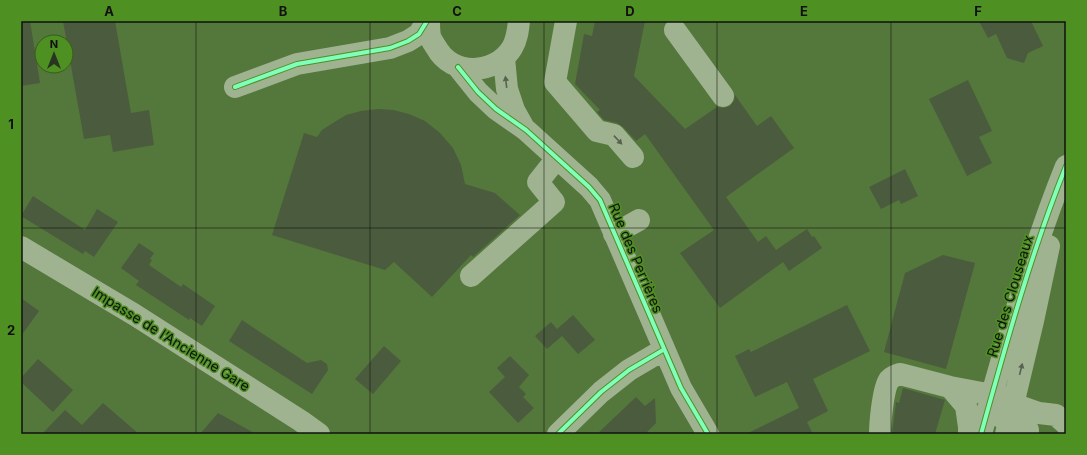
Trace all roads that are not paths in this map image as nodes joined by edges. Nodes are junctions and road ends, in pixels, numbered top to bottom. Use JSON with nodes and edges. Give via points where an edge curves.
{"nodes":[{"id":1,"x":428,"y":21,"type":"edge"},
{"id":2,"x":519,"y":21,"type":"edge"},
{"id":3,"x":566,"y":21,"type":"edge"},
{"id":4,"x":675,"y":30,"type":"dead end"},
{"id":5,"x":390,"y":48,"type":"junction"},
{"id":6,"x":439,"y":54,"type":"junction"},
{"id":7,"x":504,"y":58,"type":"junction"},
{"id":8,"x":458,"y":67,"type":"junction"},
{"id":9,"x":235,"y":87,"type":"dead end"},
{"id":10,"x":723,"y":96,"type":"dead end"},
{"id":11,"x":526,"y":130,"type":"junction"},
{"id":12,"x":556,"y":158,"type":"junction"},
{"id":13,"x":633,"y":158,"type":"dead end"},
{"id":14,"x":1063,"y":172,"type":"edge"},
{"id":15,"x":639,"y":220,"type":"dead end"},
{"id":16,"x":614,"y":234,"type":"junction"},
{"id":17,"x":21,"y":247,"type":"edge"},
{"id":18,"x":471,"y":276,"type":"dead end"},
{"id":19,"x":663,"y":350,"type":"junction"},
{"id":20,"x":950,"y":387,"type":"junction"},
{"id":21,"x":992,"y":394,"type":"junction"},
{"id":22,"x":1013,"y":401,"type":"junction"},
{"id":23,"x":1063,"y":416,"type":"edge"},
{"id":24,"x":1016,"y":430,"type":"edge"},
{"id":25,"x":319,"y":434,"type":"edge"},
{"id":26,"x":558,"y":434,"type":"edge"},
{"id":27,"x":708,"y":434,"type":"edge"},
{"id":28,"x":880,"y":434,"type":"edge"},
{"id":29,"x":969,"y":434,"type":"edge"},
{"id":30,"x":981,"y":434,"type":"edge"}],
"edges":[{"from":1,"to":5,"type":"street","via":[[414,38]]},
{"from":1,"to":6,"type":"street","via":[[430,38]]},
{"from":2,"to":7,"type":"street","via":[[518,35]]},
{"from":3,"to":13,"type":"street","one_way":true,"via":[[555,82],[597,131],[614,136]]},
{"from":4,"to":10,"type":"street"},
{"from":5,"to":6,"type":"street"},
{"from":5,"to":9,"type":"street","via":[[297,64]]},
{"from":6,"to":8,"type":"street"},
{"from":7,"to":8,"type":"street","via":[[490,67],[474,70]]},
{"from":11,"to":7,"type":"street","name":"Rue des Perrières","one_way":true,"via":[[514,110],[507,89]]},
{"from":8,"to":11,"type":"street","name":"Rue des Perrières","via":[[496,109]]},
{"from":11,"to":12,"type":"street","name":"Rue des Perrières"},
{"from":12,"to":16,"type":"street","name":"Rue des Perrières","via":[[600,200]]},
{"from":12,"to":18,"type":"street","via":[[538,182],[554,202]]},
{"from":14,"to":21,"type":"street","name":"Rue des Clouseaux","via":[[1035,248]]},
{"from":22,"to":14,"type":"street","name":"Rue des Clouseaux","one_way":true,"via":[[1033,321]]},
{"from":15,"to":16,"type":"street"},
{"from":16,"to":19,"type":"street","name":"Rue des Perrières"},
{"from":17,"to":25,"type":"street","name":"Impasse de l’Ancienne Gare","via":[[135,315]]},
{"from":19,"to":26,"type":"street","via":[[628,370]]},
{"from":19,"to":27,"type":"street","name":"Rue des Perrières","via":[[681,388]]},
{"from":20,"to":21,"type":"street"},
{"from":20,"to":28,"type":"street","via":[[900,374],[893,376],[888,382],[881,412]]},
{"from":20,"to":29,"type":"street","via":[[966,406]]},
{"from":21,"to":22,"type":"street"},
{"from":21,"to":24,"type":"street","via":[[995,410]]},
{"from":21,"to":30,"type":"street","name":"Rue des Clouseaux"},
{"from":22,"to":23,"type":"street","via":[[1039,413]]},
{"from":22,"to":24,"type":"street","name":"Rue des Clouseaux"},
{"from":23,"to":24,"type":"street"}]}
